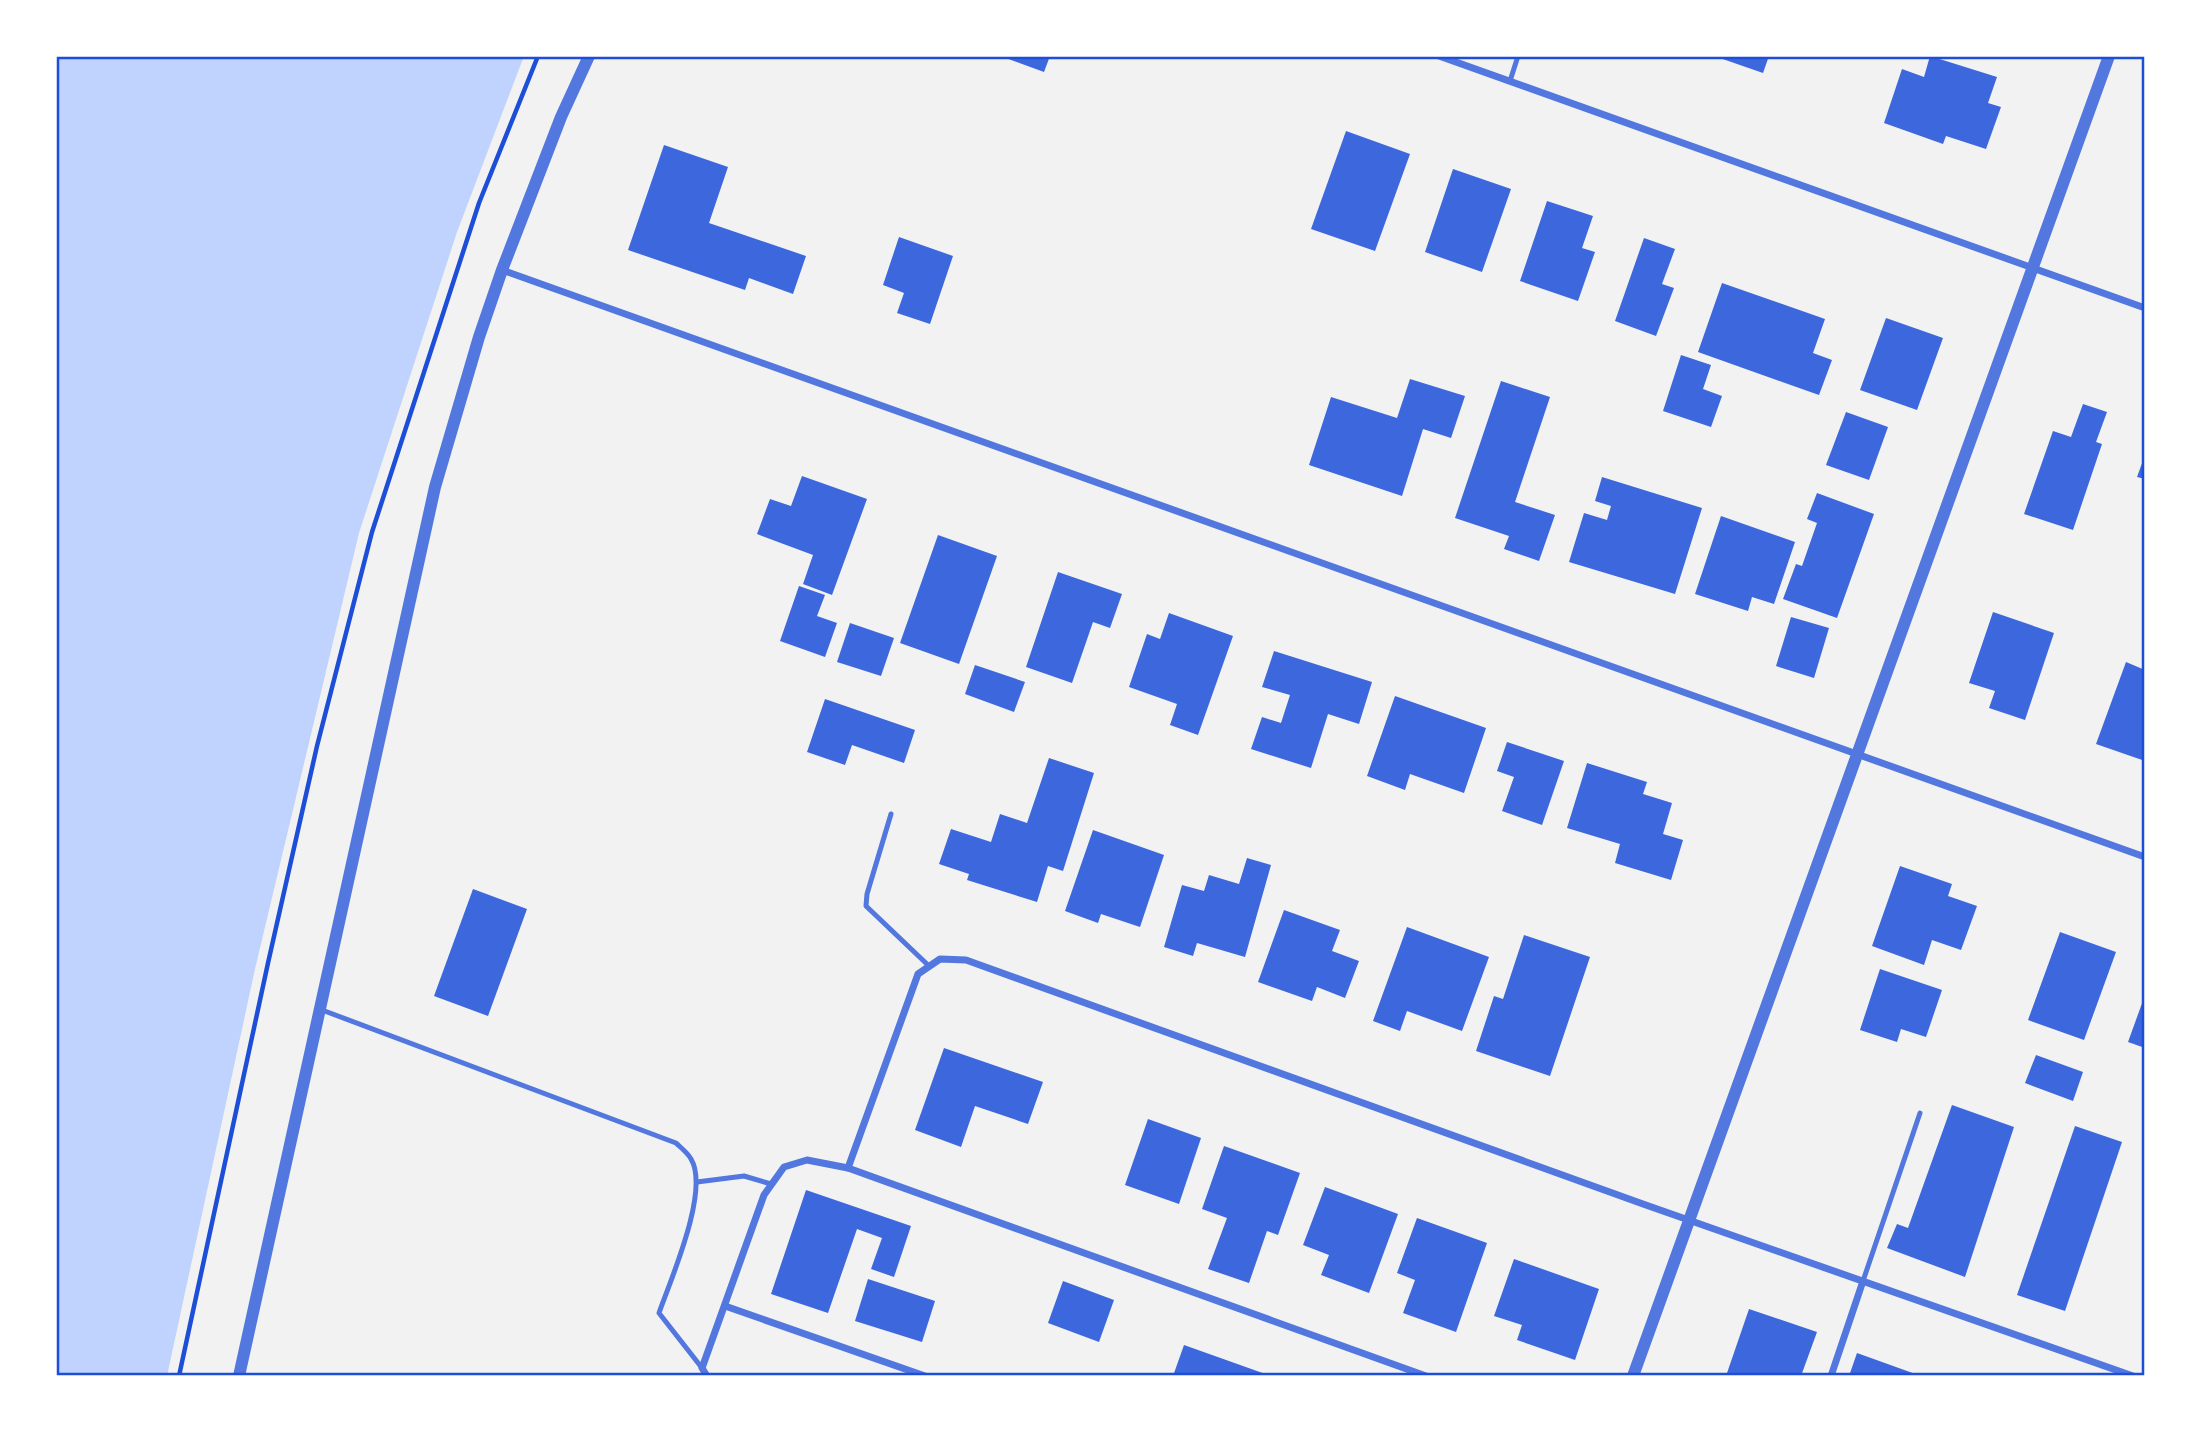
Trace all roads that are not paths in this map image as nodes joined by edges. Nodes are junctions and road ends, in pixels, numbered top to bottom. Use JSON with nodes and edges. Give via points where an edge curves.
{"nodes":[{"id":1,"x":589,"y":56,"type":"edge"},
{"id":2,"x":1439,"y":56,"type":"edge"},
{"id":3,"x":1518,"y":56,"type":"edge"},
{"id":4,"x":2109,"y":56,"type":"edge"},
{"id":5,"x":1510,"y":81,"type":"junction"},
{"id":6,"x":2032,"y":268,"type":"junction"},
{"id":7,"x":502,"y":270,"type":"junction"},
{"id":8,"x":2145,"y":308,"type":"edge"},
{"id":9,"x":1857,"y":753,"type":"junction"},
{"id":10,"x":891,"y":814,"type":"dead end"},
{"id":11,"x":2145,"y":857,"type":"edge"},
{"id":12,"x":929,"y":967,"type":"junction"},
{"id":13,"x":319,"y":1009,"type":"junction"},
{"id":14,"x":1920,"y":1113,"type":"dead end"},
{"id":15,"x":848,"y":1168,"type":"junction"},
{"id":16,"x":697,"y":1182,"type":"junction"},
{"id":17,"x":771,"y":1184,"type":"junction"},
{"id":18,"x":1689,"y":1220,"type":"junction"},
{"id":19,"x":1863,"y":1281,"type":"junction"},
{"id":20,"x":725,"y":1306,"type":"junction"},
{"id":21,"x":702,"y":1368,"type":"junction"},
{"id":22,"x":239,"y":1376,"type":"edge"},
{"id":23,"x":708,"y":1376,"type":"edge"},
{"id":24,"x":925,"y":1376,"type":"edge"},
{"id":25,"x":1426,"y":1376,"type":"edge"},
{"id":26,"x":1633,"y":1376,"type":"edge"},
{"id":27,"x":1831,"y":1376,"type":"edge"},
{"id":28,"x":2133,"y":1376,"type":"edge"}],
"edges":[{"from":1,"to":7,"type":"street"},
{"from":2,"to":5,"type":"street"},
{"from":3,"to":5,"type":"lane"},
{"from":4,"to":6,"type":"street"},
{"from":5,"to":6,"type":"street"},
{"from":6,"to":8,"type":"street"},
{"from":6,"to":9,"type":"street"},
{"from":7,"to":9,"type":"street"},
{"from":7,"to":13,"type":"street","via":[[435,487]]},
{"from":9,"to":11,"type":"street"},
{"from":9,"to":18,"type":"street"},
{"from":10,"to":12,"type":"lane","via":[[866,906]]},
{"from":12,"to":15,"type":"street","via":[[918,974]]},
{"from":12,"to":18,"type":"street","via":[[940,959],[967,960]]},
{"from":13,"to":16,"type":"lane","via":[[660,1135],[691,1159]]},
{"from":13,"to":22,"type":"street"},
{"from":14,"to":19,"type":"lane"},
{"from":15,"to":17,"type":"street","via":[[807,1160],[784,1167]]},
{"from":15,"to":25,"type":"street"},
{"from":16,"to":17,"type":"lane","via":[[744,1176]]},
{"from":16,"to":21,"type":"lane","via":[[695,1203],[659,1313]]},
{"from":17,"to":20,"type":"street"},
{"from":18,"to":19,"type":"street"},
{"from":18,"to":26,"type":"street"},
{"from":19,"to":27,"type":"street"},
{"from":19,"to":28,"type":"street"},
{"from":20,"to":21,"type":"street"},
{"from":20,"to":24,"type":"street"},
{"from":21,"to":23,"type":"street"}]}
